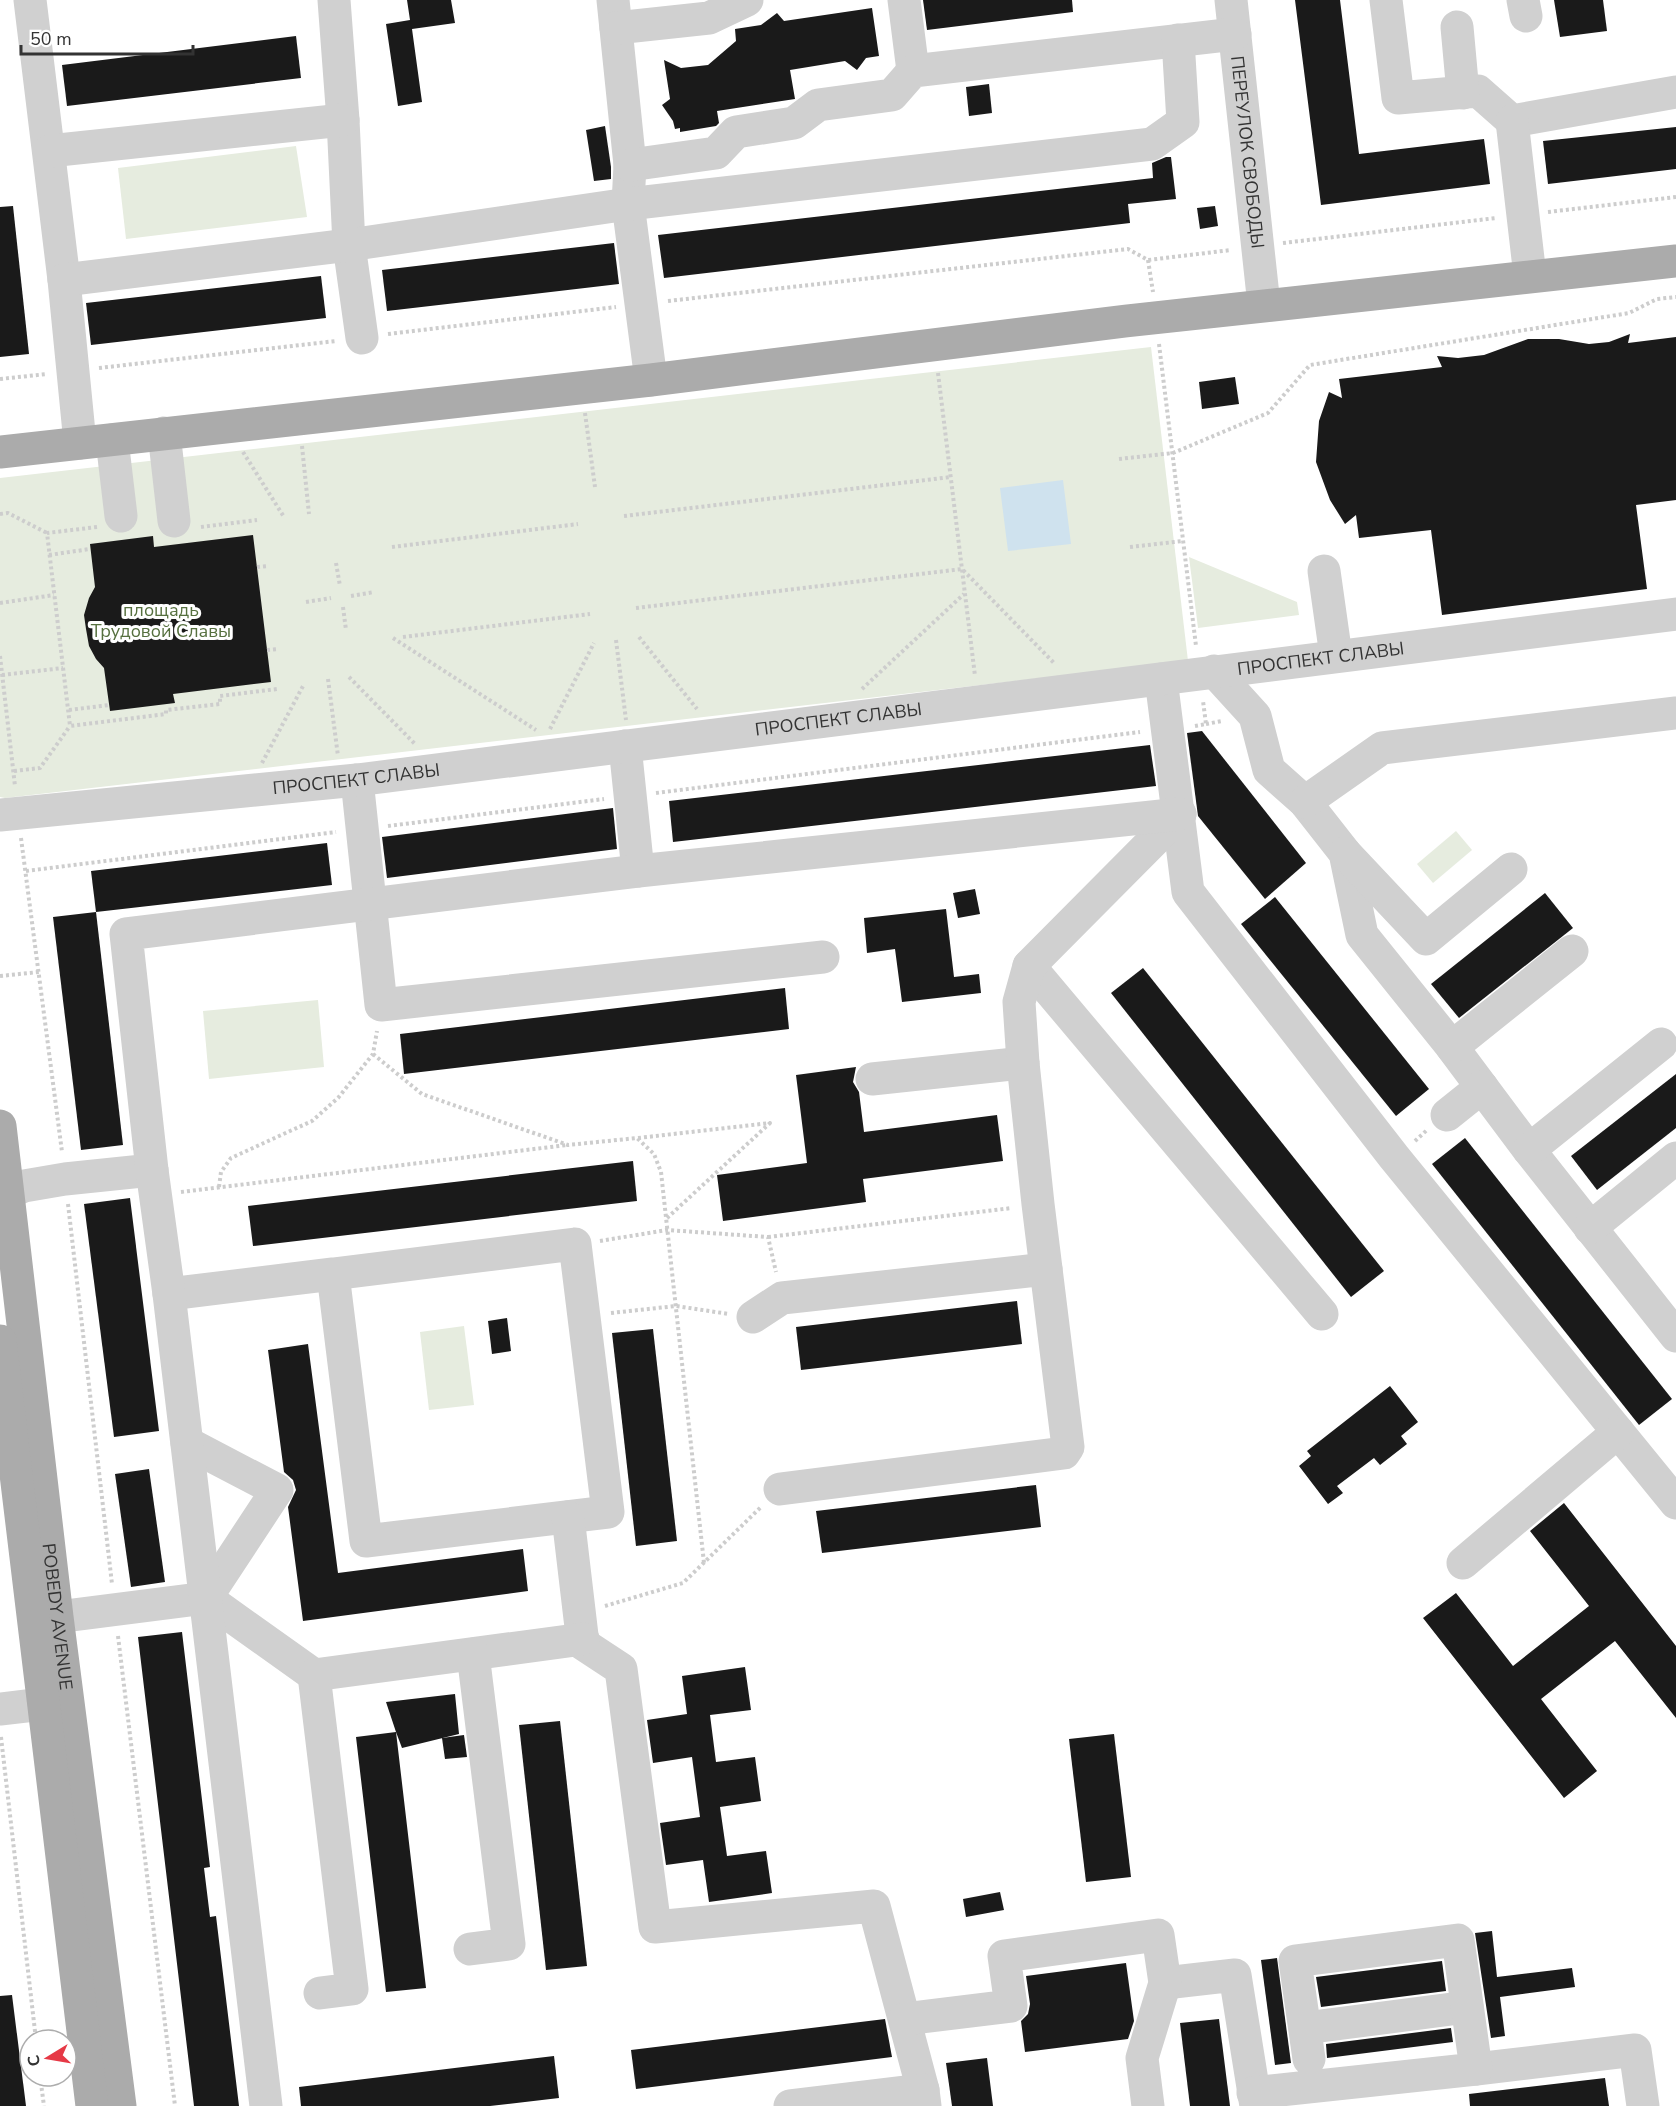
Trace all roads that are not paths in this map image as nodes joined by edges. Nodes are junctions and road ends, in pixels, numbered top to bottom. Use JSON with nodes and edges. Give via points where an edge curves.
{"nodes":[{"id":1,"x":30,"y":0,"type":"edge"},
{"id":2,"x":334,"y":0,"type":"edge"},
{"id":3,"x":747,"y":0,"type":"edge"},
{"id":4,"x":904,"y":0,"type":"edge"},
{"id":5,"x":1231,"y":0,"type":"edge"},
{"id":6,"x":1386,"y":0,"type":"edge"},
{"id":7,"x":614,"y":14,"type":"edge"},
{"id":8,"x":1457,"y":27,"type":"dead end"},
{"id":9,"x":1235,"y":34,"type":"junction"},
{"id":10,"x":1178,"y":40,"type":"junction"},
{"id":11,"x":913,"y":71,"type":"junction"},
{"id":12,"x":1676,"y":92,"type":"edge"},
{"id":13,"x":1463,"y":93,"type":"junction"},
{"id":14,"x":343,"y":120,"type":"junction"},
{"id":15,"x":1512,"y":121,"type":"junction"},
{"id":16,"x":49,"y":151,"type":"junction"},
{"id":17,"x":630,"y":165,"type":"junction"},
{"id":18,"x":628,"y":204,"type":"junction"},
{"id":19,"x":349,"y":245,"type":"junction"},
{"id":20,"x":1676,"y":261,"type":"edge"},
{"id":21,"x":1530,"y":276,"type":"junction"},
{"id":22,"x":64,"y":280,"type":"junction"},
{"id":23,"x":1264,"y":305,"type":"junction"},
{"id":24,"x":362,"y":338,"type":"dead end"},
{"id":25,"x":651,"y":380,"type":"junction"},
{"id":26,"x":164,"y":433,"type":"junction"},
{"id":27,"x":96,"y":441,"type":"junction"},
{"id":28,"x":0,"y":452,"type":"edge"},
{"id":29,"x":112,"y":521,"type":"road end"},
{"id":30,"x":183,"y":524,"type":"road end"},
{"id":31,"x":1324,"y":571,"type":"dead end"},
{"id":32,"x":1676,"y":614,"type":"edge"},
{"id":33,"x":1336,"y":656,"type":"junction"},
{"id":34,"x":1206,"y":672,"type":"junction"},
{"id":35,"x":1161,"y":679,"type":"junction"},
{"id":36,"x":1676,"y":713,"type":"edge"},
{"id":37,"x":626,"y":736,"type":"junction"},
{"id":38,"x":348,"y":770,"type":"junction"},
{"id":39,"x":1305,"y":802,"type":"junction"},
{"id":40,"x":9,"y":814,"type":"edge"},
{"id":41,"x":1180,"y":814,"type":"junction"},
{"id":42,"x":1346,"y":853,"type":"junction"},
{"id":43,"x":1511,"y":868,"type":"dead end"},
{"id":44,"x":638,"y":871,"type":"junction"},
{"id":45,"x":371,"y":905,"type":"junction"},
{"id":46,"x":1572,"y":951,"type":"dead end"},
{"id":47,"x":823,"y":957,"type":"dead end"},
{"id":48,"x":1029,"y":966,"type":"junction"},
{"id":49,"x":1660,"y":1044,"type":"dead end"},
{"id":50,"x":1452,"y":1047,"type":"junction"},
{"id":51,"x":1023,"y":1063,"type":"junction"},
{"id":52,"x":872,"y":1079,"type":"dead end"},
{"id":53,"x":1482,"y":1087,"type":"junction"},
{"id":54,"x":1447,"y":1115,"type":"road end"},
{"id":55,"x":0,"y":1125,"type":"edge"},
{"id":56,"x":1529,"y":1150,"type":"junction"},
{"id":57,"x":1676,"y":1158,"type":"edge"},
{"id":58,"x":153,"y":1183,"type":"junction"},
{"id":59,"x":4,"y":1195,"type":"edge"},
{"id":60,"x":1590,"y":1228,"type":"junction"},
{"id":61,"x":1046,"y":1269,"type":"junction"},
{"id":62,"x":333,"y":1274,"type":"junction"},
{"id":63,"x":170,"y":1294,"type":"junction"},
{"id":64,"x":1322,"y":1314,"type":"dead end"},
{"id":65,"x":753,"y":1317,"type":"road end"},
{"id":66,"x":1674,"y":1330,"type":"edge"},
{"id":67,"x":0,"y":1341,"type":"edge"},
{"id":68,"x":1618,"y":1432,"type":"junction"},
{"id":69,"x":187,"y":1443,"type":"junction"},
{"id":70,"x":6,"y":1446,"type":"edge"},
{"id":71,"x":780,"y":1489,"type":"road end"},
{"id":72,"x":1672,"y":1489,"type":"edge"},
{"id":73,"x":568,"y":1517,"type":"junction"},
{"id":74,"x":1463,"y":1563,"type":"dead end"},
{"id":75,"x":206,"y":1598,"type":"junction"},
{"id":76,"x":57,"y":1617,"type":"junction"},
{"id":77,"x":581,"y":1626,"type":"junction"},
{"id":78,"x":472,"y":1654,"type":"junction"},
{"id":79,"x":314,"y":1675,"type":"junction"},
{"id":80,"x":43,"y":1704,"type":"junction"},
{"id":81,"x":0,"y":1709,"type":"edge"},
{"id":82,"x":470,"y":1949,"type":"dead end"},
{"id":83,"x":1165,"y":1983,"type":"junction"},
{"id":84,"x":320,"y":1993,"type":"dead end"},
{"id":85,"x":1467,"y":2007,"type":"junction"},
{"id":86,"x":905,"y":2019,"type":"junction"},
{"id":87,"x":1476,"y":2069,"type":"junction"},
{"id":88,"x":924,"y":2098,"type":"edge"},
{"id":89,"x":1255,"y":2100,"type":"edge"},
{"id":90,"x":92,"y":2106,"type":"edge"},
{"id":91,"x":120,"y":2106,"type":"edge"},
{"id":92,"x":266,"y":2106,"type":"edge"},
{"id":93,"x":790,"y":2106,"type":"edge"},
{"id":94,"x":1148,"y":2106,"type":"edge"},
{"id":95,"x":1643,"y":2106,"type":"edge"}],
"edges":[{"from":1,"to":16,"type":"street"},
{"from":2,"to":14,"type":"street"},
{"from":3,"to":7,"type":"street","via":[[709,18]]},
{"from":4,"to":11,"type":"street"},
{"from":5,"to":9,"type":"street","name":"ПЕРЕУЛОК СВОБОДЫ"},
{"from":6,"to":13,"type":"street","via":[[1398,98]]},
{"from":7,"to":17,"type":"street"},
{"from":8,"to":13,"type":"street"},
{"from":9,"to":10,"type":"street"},
{"from":9,"to":23,"type":"street","name":"ПЕРЕУЛОК СВОБОДЫ"},
{"from":10,"to":11,"type":"street"},
{"from":10,"to":18,"type":"street","via":[[1183,122],[1152,144]]},
{"from":11,"to":17,"type":"street","via":[[892,95],[818,105],[794,123],[736,132],[716,153]]},
{"from":12,"to":15,"type":"street"},
{"from":13,"to":15,"type":"street","via":[[1478,91]]},
{"from":14,"to":16,"type":"street"},
{"from":14,"to":19,"type":"street"},
{"from":15,"to":21,"type":"street"},
{"from":16,"to":22,"type":"street"},
{"from":17,"to":18,"type":"street"},
{"from":18,"to":19,"type":"street"},
{"from":18,"to":25,"type":"street"},
{"from":19,"to":22,"type":"street"},
{"from":19,"to":24,"type":"street"},
{"from":20,"to":21,"type":"main road"},
{"from":21,"to":23,"type":"main road"},
{"from":22,"to":27,"type":"street"},
{"from":23,"to":25,"type":"main road"},
{"from":25,"to":26,"type":"main road"},
{"from":26,"to":27,"type":"main road"},
{"from":26,"to":30,"type":"street"},
{"from":27,"to":28,"type":"main road"},
{"from":27,"to":29,"type":"street"},
{"from":31,"to":33,"type":"street"},
{"from":32,"to":33,"type":"street","name":"ПРОСПЕКТ СЛАВЫ"},
{"from":33,"to":34,"type":"street","name":"ПРОСПЕКТ СЛАВЫ"},
{"from":34,"to":35,"type":"street","name":"ПРОСПЕКТ СЛАВЫ"},
{"from":34,"to":39,"type":"street","via":[[1255,716],[1269,770]]},
{"from":35,"to":37,"type":"street","name":"ПРОСПЕКТ СЛАВЫ"},
{"from":35,"to":41,"type":"street"},
{"from":36,"to":39,"type":"street","via":[[1382,748]]},
{"from":37,"to":38,"type":"street","name":"ПРОСПЕКТ СЛАВЫ"},
{"from":37,"to":44,"type":"street"},
{"from":38,"to":40,"type":"street","name":"ПРОСПЕКТ СЛАВЫ"},
{"from":38,"to":45,"type":"street"},
{"from":39,"to":42,"type":"street"},
{"from":41,"to":44,"type":"street"},
{"from":41,"to":48,"type":"street"},
{"from":41,"to":68,"type":"street","via":[[1188,892],[1394,1157]]},
{"from":42,"to":43,"type":"street","via":[[1426,939]]},
{"from":42,"to":50,"type":"street","via":[[1362,935]]},
{"from":44,"to":45,"type":"street"},
{"from":45,"to":47,"type":"street","via":[[381,1005]]},
{"from":45,"to":58,"type":"street","via":[[126,934]]},
{"from":46,"to":50,"type":"street"},
{"from":48,"to":51,"type":"street","via":[[1019,1002]]},
{"from":48,"to":64,"type":"street"},
{"from":49,"to":56,"type":"street"},
{"from":50,"to":53,"type":"street"},
{"from":51,"to":52,"type":"street"},
{"from":51,"to":61,"type":"street"},
{"from":53,"to":54,"type":"street"},
{"from":53,"to":56,"type":"street"},
{"from":55,"to":59,"type":"main road","name":"POBEDY AVENUE"},
{"from":56,"to":60,"type":"street"},
{"from":57,"to":60,"type":"street"},
{"from":58,"to":59,"type":"street","via":[[65,1179],[24,1186]]},
{"from":58,"to":63,"type":"street"},
{"from":59,"to":76,"type":"main road","name":"POBEDY AVENUE"},
{"from":60,"to":66,"type":"street"},
{"from":61,"to":65,"type":"street","via":[[782,1298]]},
{"from":61,"to":71,"type":"street","via":[[1068,1447],[1064,1453]]},
{"from":62,"to":63,"type":"street"},
{"from":62,"to":73,"type":"street","via":[[366,1541]]},
{"from":62,"to":73,"type":"street","via":[[575,1244],[608,1512]]},
{"from":63,"to":69,"type":"street"},
{"from":67,"to":70,"type":"main road","name":"POBEDY AVENUE"},
{"from":68,"to":72,"type":"street"},
{"from":68,"to":74,"type":"street"},
{"from":69,"to":75,"type":"street"},
{"from":69,"to":75,"type":"street","via":[[277,1490]]},
{"from":70,"to":80,"type":"main road","name":"POBEDY AVENUE"},
{"from":73,"to":77,"type":"street"},
{"from":75,"to":76,"type":"street"},
{"from":75,"to":79,"type":"street"},
{"from":75,"to":92,"type":"street"},
{"from":76,"to":91,"type":"main road","name":"POBEDY AVENUE"},
{"from":77,"to":78,"type":"street"},
{"from":77,"to":86,"type":"street","via":[[583,1644],[621,1669],[655,1927],[874,1905]]},
{"from":78,"to":79,"type":"street"},
{"from":78,"to":82,"type":"street","via":[[509,1944]]},
{"from":79,"to":84,"type":"street","via":[[352,1989]]},
{"from":80,"to":81,"type":"street"},
{"from":80,"to":90,"type":"main road","name":"POBEDY AVENUE"},
{"from":83,"to":86,"type":"street","via":[[1158,1935],[1016,1954],[1004,1956],[1011,2007]]},
{"from":83,"to":89,"type":"street","via":[[1235,1975]]},
{"from":83,"to":94,"type":"street","via":[[1142,2058]]},
{"from":85,"to":85,"type":"street","via":[[1307,2044],[1295,1961],[1458,1940]]},
{"from":85,"to":87,"type":"street"},
{"from":86,"to":88,"type":"street"},
{"from":87,"to":89,"type":"street"},
{"from":87,"to":95,"type":"street","via":[[1635,2050]]},
{"from":88,"to":93,"type":"street"}]}
